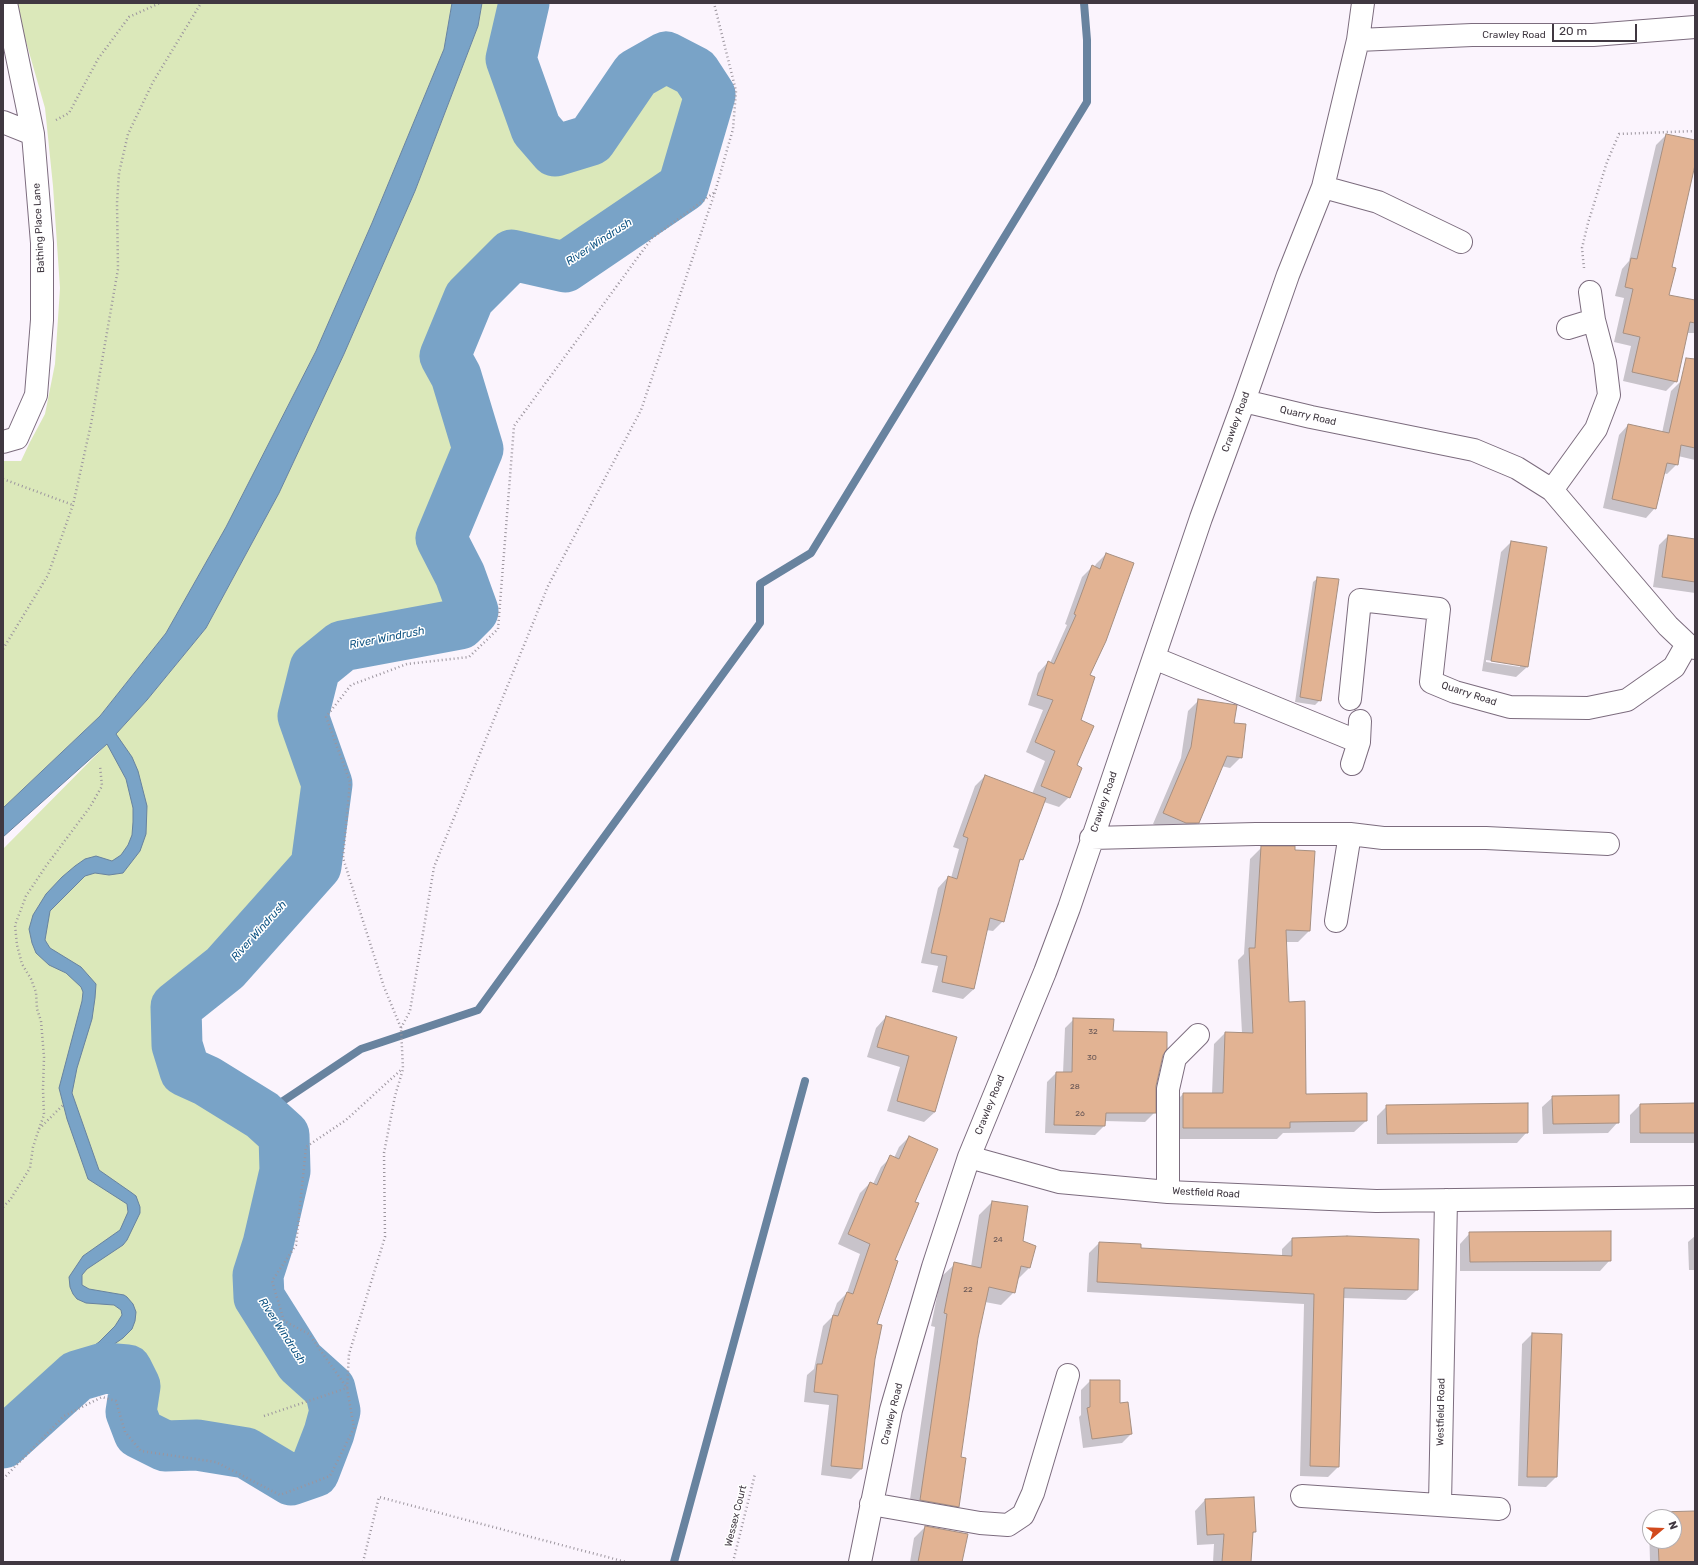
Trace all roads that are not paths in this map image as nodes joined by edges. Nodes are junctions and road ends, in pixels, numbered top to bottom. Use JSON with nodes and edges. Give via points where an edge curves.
{"nodes":[{"id":1,"x":6,"y":3,"type":"edge"},
{"id":2,"x":1364,"y":3,"type":"edge"},
{"id":3,"x":1695,"y":27,"type":"edge"},
{"id":4,"x":1358,"y":40,"type":"junction"},
{"id":5,"x":3,"y":122,"type":"edge"},
{"id":6,"x":33,"y":134,"type":"junction"},
{"id":7,"x":1323,"y":186,"type":"junction"},
{"id":8,"x":1461,"y":242,"type":"dead end"},
{"id":9,"x":1590,"y":292,"type":"road end"},
{"id":10,"x":1594,"y":320,"type":"junction"},
{"id":11,"x":1568,"y":328,"type":"dead end"},
{"id":12,"x":1244,"y":401,"type":"junction"},
{"id":13,"x":3,"y":442,"type":"edge"},
{"id":14,"x":1552,"y":490,"type":"junction"},
{"id":15,"x":1691,"y":646,"type":"edge"},
{"id":16,"x":1154,"y":658,"type":"junction"},
{"id":17,"x":1350,"y":699,"type":"dead end"},
{"id":18,"x":1352,"y":764,"type":"dead end"},
{"id":19,"x":1350,"y":834,"type":"junction"},
{"id":20,"x":1091,"y":838,"type":"junction"},
{"id":21,"x":1608,"y":844,"type":"dead end"},
{"id":22,"x":1336,"y":921,"type":"dead end"},
{"id":23,"x":1198,"y":1035,"type":"dead end"},
{"id":24,"x":969,"y":1157,"type":"junction"},
{"id":25,"x":1168,"y":1192,"type":"junction"},
{"id":26,"x":1695,"y":1197,"type":"edge"},
{"id":27,"x":1446,"y":1200,"type":"junction"},
{"id":28,"x":1068,"y":1375,"type":"dead end"},
{"id":29,"x":1302,"y":1496,"type":"dead end"},
{"id":30,"x":871,"y":1504,"type":"junction"},
{"id":31,"x":1440,"y":1504,"type":"junction"},
{"id":32,"x":1499,"y":1509,"type":"dead end"},
{"id":33,"x":860,"y":1562,"type":"edge"}],
"edges":[{"from":1,"to":6,"type":"street","name":"Bathing Place Lane"},
{"from":2,"to":4,"type":"street","name":"Crawley Road"},
{"from":3,"to":4,"type":"street","name":"Crawley Road","via":[[1593,35],[1472,35]]},
{"from":4,"to":7,"type":"street","name":"Crawley Road"},
{"from":5,"to":6,"type":"street"},
{"from":6,"to":13,"type":"street","name":"Bathing Place Lane","via":[[42,243],[42,320],[36,394],[17,438]]},
{"from":7,"to":8,"type":"street","via":[[1378,202]]},
{"from":7,"to":12,"type":"street","name":"Crawley Road","via":[[1288,275]]},
{"from":9,"to":10,"type":"street"},
{"from":10,"to":11,"type":"street"},
{"from":10,"to":14,"type":"street","via":[[1605,362],[1609,395],[1596,429]]},
{"from":12,"to":14,"type":"street","name":"Quarry Road","via":[[1474,450],[1517,468]]},
{"from":12,"to":16,"type":"street","name":"Crawley Road"},
{"from":14,"to":15,"type":"street","name":"Quarry Road","via":[[1668,626]]},
{"from":15,"to":17,"type":"street","name":"Quarry Road","via":[[1674,667],[1627,700],[1588,708],[1510,707],[1455,692],[1432,682],[1439,609],[1360,600]]},
{"from":16,"to":18,"type":"street","via":[[1359,732]]},
{"from":16,"to":20,"type":"street","name":"Crawley Road"},
{"from":19,"to":20,"type":"street"},
{"from":19,"to":21,"type":"street","via":[[1383,838],[1486,838]]},
{"from":19,"to":22,"type":"street"},
{"from":20,"to":24,"type":"street","name":"Crawley Road","via":[[1069,908]]},
{"from":23,"to":25,"type":"street","via":[[1175,1058],[1168,1089]]},
{"from":24,"to":25,"type":"street","name":"Westfield Road","via":[[1059,1182]]},
{"from":24,"to":30,"type":"street","name":"Crawley Road","via":[[891,1410]]},
{"from":25,"to":27,"type":"street","name":"Westfield Road","via":[[1376,1201]]},
{"from":26,"to":27,"type":"street","name":"Westfield Road"},
{"from":27,"to":31,"type":"street","name":"Westfield Road"},
{"from":28,"to":30,"type":"street","via":[[1033,1493],[1023,1515],[1008,1525],[980,1523]]},
{"from":29,"to":31,"type":"street"},
{"from":30,"to":33,"type":"street","name":"Crawley Road"},
{"from":31,"to":32,"type":"street"}]}
